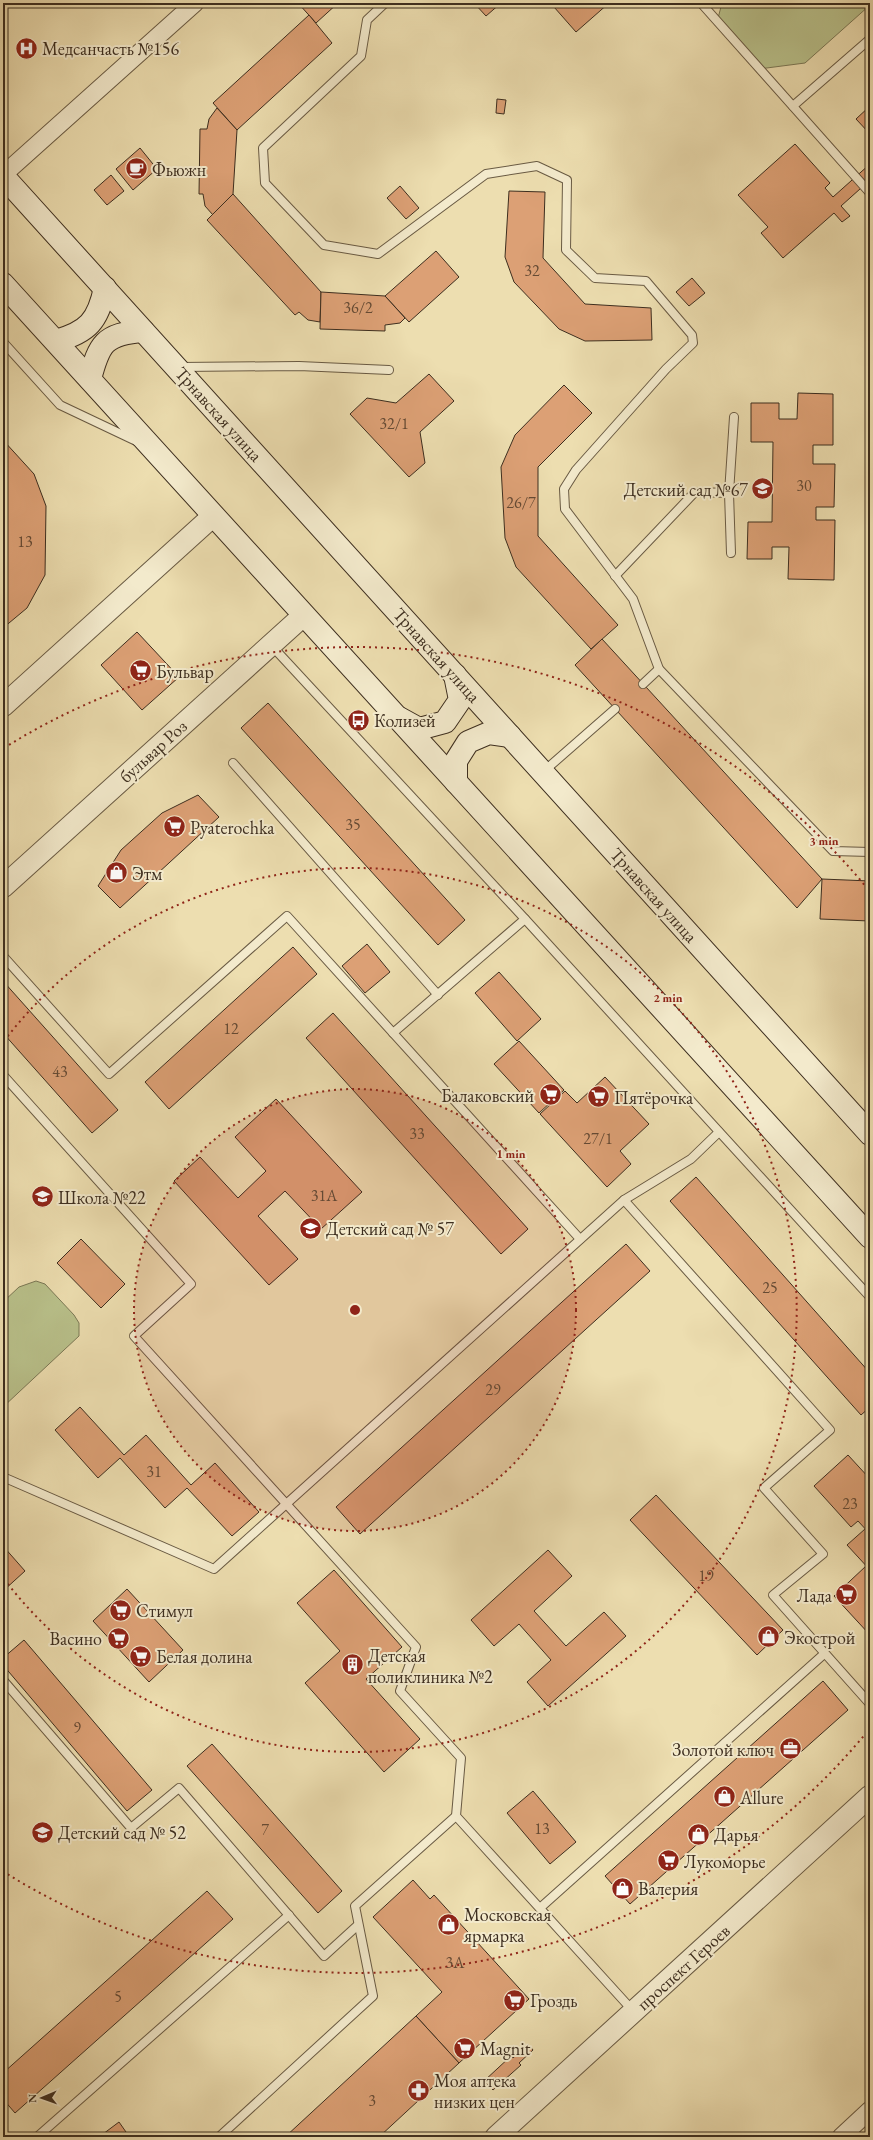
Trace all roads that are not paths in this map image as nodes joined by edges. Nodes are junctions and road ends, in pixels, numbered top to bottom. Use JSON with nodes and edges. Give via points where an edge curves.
{"nodes":[{"id":1,"x":195,"y":3,"type":"edge"},
{"id":2,"x":385,"y":3,"type":"edge"},
{"id":3,"x":701,"y":3,"type":"edge"},
{"id":4,"x":870,"y":39,"type":"edge"},
{"id":5,"x":793,"y":106,"type":"junction"},
{"id":6,"x":3,"y":176,"type":"edge"},
{"id":7,"x":870,"y":192,"type":"edge"},
{"id":8,"x":3,"y":284,"type":"edge"},
{"id":9,"x":105,"y":288,"type":"junction"},
{"id":10,"x":143,"y":331,"type":"junction"},
{"id":11,"x":56,"y":341,"type":"junction"},
{"id":12,"x":3,"y":342,"type":"edge"},
{"id":13,"x":176,"y":367,"type":"junction"},
{"id":14,"x":389,"y":370,"type":"dead end"},
{"id":15,"x":90,"y":380,"type":"junction"},
{"id":16,"x":734,"y":417,"type":"dead end"},
{"id":17,"x":152,"y":449,"type":"junction"},
{"id":18,"x":729,"y":493,"type":"junction"},
{"id":19,"x":214,"y":516,"type":"junction"},
{"id":20,"x":731,"y":553,"type":"dead end"},
{"id":21,"x":615,"y":576,"type":"junction"},
{"id":22,"x":304,"y":615,"type":"junction"},
{"id":23,"x":271,"y":645,"type":"junction"},
{"id":24,"x":659,"y":669,"type":"junction"},
{"id":25,"x":455,"y":675,"type":"junction"},
{"id":26,"x":643,"y":684,"type":"dead end"},
{"id":27,"x":3,"y":706,"type":"edge"},
{"id":28,"x":615,"y":709,"type":"dead end"},
{"id":29,"x":396,"y":717,"type":"junction"},
{"id":30,"x":510,"y":736,"type":"junction"},
{"id":31,"x":233,"y":763,"type":"dead end"},
{"id":32,"x":543,"y":772,"type":"junction"},
{"id":33,"x":456,"y":782,"type":"junction"},
{"id":34,"x":870,"y":852,"type":"edge"},
{"id":35,"x":3,"y":887,"type":"edge"},
{"id":36,"x":525,"y":919,"type":"junction"},
{"id":37,"x":3,"y":956,"type":"edge"},
{"id":38,"x":438,"y":995,"type":"junction"},
{"id":39,"x":393,"y":1033,"type":"junction"},
{"id":40,"x":3,"y":1075,"type":"edge"},
{"id":41,"x":720,"y":1132,"type":"junction"},
{"id":42,"x":870,"y":1134,"type":"edge"},
{"id":43,"x":624,"y":1200,"type":"junction"},
{"id":44,"x":870,"y":1237,"type":"edge"},
{"id":45,"x":580,"y":1239,"type":"junction"},
{"id":46,"x":870,"y":1297,"type":"edge"},
{"id":47,"x":3,"y":1477,"type":"edge"},
{"id":48,"x":288,"y":1504,"type":"junction"},
{"id":49,"x":824,"y":1654,"type":"junction"},
{"id":50,"x":3,"y":1680,"type":"edge"},
{"id":51,"x":870,"y":1704,"type":"edge"},
{"id":52,"x":870,"y":1796,"type":"edge"},
{"id":53,"x":456,"y":1816,"type":"junction"},
{"id":54,"x":540,"y":1908,"type":"junction"},
{"id":55,"x":288,"y":1915,"type":"junction"},
{"id":56,"x":358,"y":1925,"type":"junction"},
{"id":57,"x":634,"y":2012,"type":"junction"},
{"id":58,"x":870,"y":2110,"type":"edge"},
{"id":59,"x":37,"y":2137,"type":"edge"},
{"id":60,"x":219,"y":2137,"type":"edge"},
{"id":61,"x":496,"y":2137,"type":"edge"},
{"id":62,"x":841,"y":2137,"type":"edge"}],
"edges":[{"from":1,"to":6,"type":"street"},
{"from":2,"to":21,"type":"lane","via":[[367,20],[361,56],[263,148],[265,183],[324,245],[378,254],[486,174],[537,166],[567,180],[566,250],[596,278],[646,281],[692,334],[693,343],[666,369],[576,470],[564,489],[565,509]]},
{"from":3,"to":5,"type":"lane"},
{"from":4,"to":5,"type":"lane"},
{"from":5,"to":7,"type":"lane"},
{"from":6,"to":9,"type":"main road","name":"Трнавская улица"},
{"from":8,"to":11,"type":"main road"},
{"from":9,"to":10,"type":"main road","name":"Трнавская улица"},
{"from":9,"to":11,"type":"main road","via":[[100,309],[89,324],[74,336]]},
{"from":10,"to":13,"type":"main road","name":"Трнавская улица"},
{"from":10,"to":15,"type":"main road","via":[[122,333],[106,341],[95,358]]},
{"from":11,"to":15,"type":"main road"},
{"from":12,"to":17,"type":"lane","via":[[60,405]]},
{"from":13,"to":14,"type":"lane","via":[[299,366]]},
{"from":13,"to":25,"type":"main road","name":"Трнавская улица"},
{"from":15,"to":17,"type":"main road"},
{"from":16,"to":18,"type":"lane"},
{"from":17,"to":19,"type":"main road"},
{"from":18,"to":20,"type":"lane"},
{"from":18,"to":21,"type":"lane","via":[[695,492]]},
{"from":19,"to":22,"type":"main road"},
{"from":19,"to":27,"type":"street"},
{"from":21,"to":24,"type":"lane","via":[[633,599]]},
{"from":22,"to":23,"type":"street","name":"бульвар Роз"},
{"from":22,"to":29,"type":"main road"},
{"from":23,"to":35,"type":"street","name":"бульвар Роз"},
{"from":23,"to":36,"type":"lane"},
{"from":24,"to":26,"type":"lane"},
{"from":24,"to":34,"type":"lane","via":[[833,851]]},
{"from":25,"to":29,"type":"main road","via":[[460,700],[445,722],[419,729]]},
{"from":25,"to":30,"type":"main road","name":"Трнавская улица"},
{"from":28,"to":32,"type":"lane"},
{"from":29,"to":33,"type":"main road"},
{"from":30,"to":32,"type":"main road","name":"Трнавская улица"},
{"from":30,"to":33,"type":"main road","via":[[489,732],[468,742],[456,761]]},
{"from":31,"to":38,"type":"lane"},
{"from":32,"to":42,"type":"main road","name":"Трнавская улица"},
{"from":33,"to":44,"type":"main road"},
{"from":36,"to":38,"type":"lane"},
{"from":36,"to":41,"type":"lane"},
{"from":37,"to":39,"type":"lane","via":[[109,1074],[287,916]]},
{"from":38,"to":39,"type":"lane"},
{"from":39,"to":45,"type":"lane"},
{"from":40,"to":48,"type":"lane","via":[[191,1284],[134,1336]]},
{"from":41,"to":43,"type":"lane","via":[[692,1159]]},
{"from":41,"to":46,"type":"lane"},
{"from":43,"to":45,"type":"lane"},
{"from":43,"to":49,"type":"lane","via":[[830,1430],[764,1488],[823,1554],[774,1595]]},
{"from":45,"to":48,"type":"lane"},
{"from":47,"to":48,"type":"lane","via":[[214,1569]]},
{"from":48,"to":53,"type":"lane","via":[[416,1647],[400,1691],[461,1758]]},
{"from":49,"to":51,"type":"lane"},
{"from":49,"to":54,"type":"lane"},
{"from":50,"to":55,"type":"lane","via":[[131,1828],[179,1788]]},
{"from":52,"to":57,"type":"street","name":"проспект Героев"},
{"from":53,"to":54,"type":"lane"},
{"from":53,"to":56,"type":"lane","via":[[355,1906]]},
{"from":54,"to":57,"type":"lane"},
{"from":55,"to":56,"type":"lane","via":[[324,1956]]},
{"from":55,"to":59,"type":"lane"},
{"from":56,"to":60,"type":"lane","via":[[373,1996]]},
{"from":57,"to":61,"type":"street","name":"проспект Героев"},
{"from":58,"to":62,"type":"street"}]}
